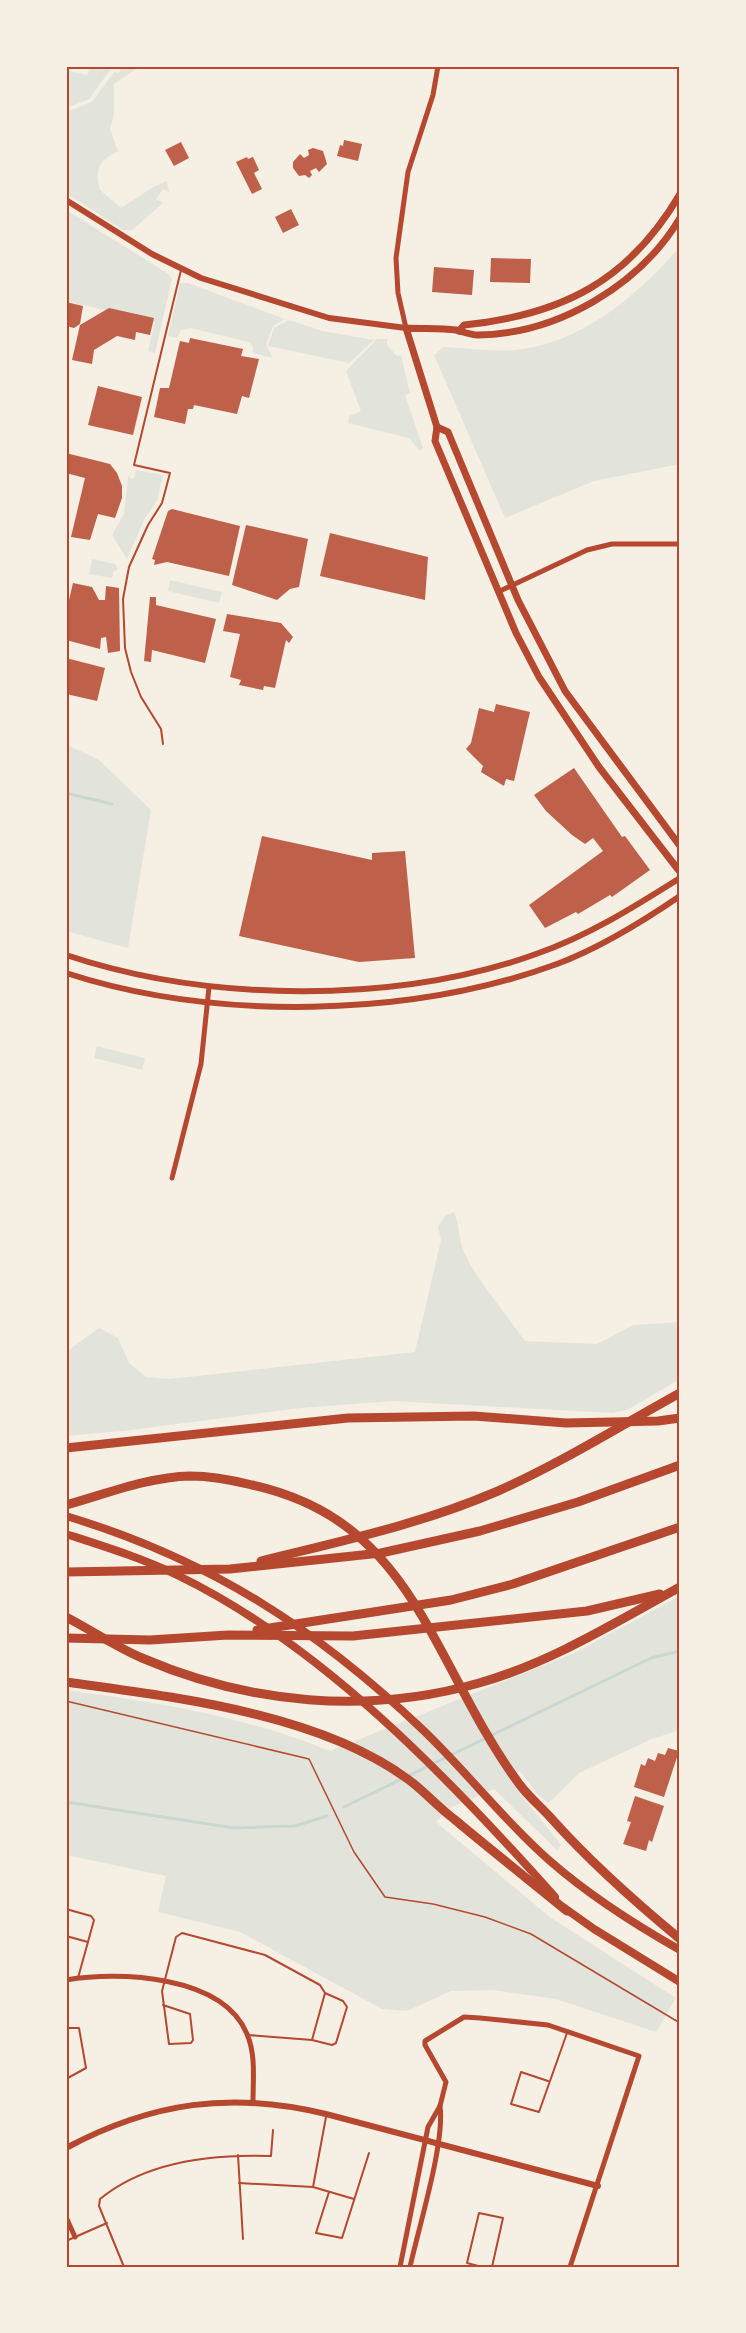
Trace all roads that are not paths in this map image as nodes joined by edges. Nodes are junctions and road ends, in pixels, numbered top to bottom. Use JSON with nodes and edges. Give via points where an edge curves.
{"nodes":[{"id":1,"x":438,"y":66,"type":"edge"},
{"id":2,"x":680,"y":194,"type":"edge"},
{"id":3,"x":66,"y":200,"type":"edge"},
{"id":4,"x":680,"y":218,"type":"edge"},
{"id":5,"x":181,"y":270,"type":"junction"},
{"id":6,"x":406,"y":328,"type":"junction"},
{"id":7,"x":459,"y":331,"type":"junction"},
{"id":8,"x":437,"y":427,"type":"junction"},
{"id":9,"x":680,"y":544,"type":"edge"},
{"id":10,"x":513,"y":585,"type":"junction"},
{"id":11,"x":500,"y":591,"type":"junction"},
{"id":12,"x":163,"y":744,"type":"dead end"},
{"id":13,"x":680,"y":846,"type":"edge"},
{"id":14,"x":680,"y":872,"type":"edge"},
{"id":15,"x":680,"y":878,"type":"edge"},
{"id":16,"x":680,"y":896,"type":"edge"},
{"id":17,"x":66,"y":955,"type":"edge"},
{"id":18,"x":66,"y":972,"type":"edge"},
{"id":19,"x":209,"y":987,"type":"junction"},
{"id":20,"x":208,"y":1003,"type":"junction"},
{"id":21,"x":172,"y":1178,"type":"dead end"},
{"id":22,"x":680,"y":1393,"type":"edge"},
{"id":23,"x":680,"y":1418,"type":"edge"},
{"id":24,"x":66,"y":1448,"type":"edge"},
{"id":25,"x":680,"y":1465,"type":"edge"},
{"id":26,"x":66,"y":1505,"type":"edge"},
{"id":27,"x":66,"y":1516,"type":"edge"},
{"id":28,"x":680,"y":1527,"type":"edge"},
{"id":29,"x":66,"y":1534,"type":"edge"},
{"id":30,"x":230,"y":1569,"type":"junction"},
{"id":31,"x":66,"y":1572,"type":"edge"},
{"id":32,"x":680,"y":1588,"type":"edge"},
{"id":33,"x":66,"y":1617,"type":"edge"},
{"id":34,"x":228,"y":1635,"type":"junction"},
{"id":35,"x":66,"y":1638,"type":"edge"},
{"id":36,"x":66,"y":1682,"type":"edge"},
{"id":37,"x":66,"y":1909,"type":"edge"},
{"id":38,"x":567,"y":1911,"type":"junction"},
{"id":39,"x":66,"y":1936,"type":"edge"},
{"id":40,"x":680,"y":1940,"type":"edge"},
{"id":41,"x":88,"y":1942,"type":"junction"},
{"id":42,"x":680,"y":1950,"type":"edge"},
{"id":43,"x":78,"y":1978,"type":"junction"},
{"id":44,"x":66,"y":1980,"type":"edge"},
{"id":45,"x":164,"y":1982,"type":"junction"},
{"id":46,"x":680,"y":1982,"type":"edge"},
{"id":47,"x":325,"y":1994,"type":"junction"},
{"id":48,"x":163,"y":2005,"type":"junction"},
{"id":49,"x":66,"y":2028,"type":"edge"},
{"id":50,"x":568,"y":2030,"type":"junction"},
{"id":51,"x":248,"y":2035,"type":"junction"},
{"id":52,"x":312,"y":2040,"type":"junction"},
{"id":53,"x":66,"y":2079,"type":"edge"},
{"id":54,"x":548,"y":2081,"type":"junction"},
{"id":55,"x":252,"y":2102,"type":"junction"},
{"id":56,"x":440,"y":2106,"type":"junction"},
{"id":57,"x":326,"y":2114,"type":"junction"},
{"id":58,"x":273,"y":2130,"type":"dead end"},
{"id":59,"x":425,"y":2140,"type":"junction"},
{"id":60,"x":438,"y":2144,"type":"junction"},
{"id":61,"x":66,"y":2148,"type":"edge"},
{"id":62,"x":369,"y":2153,"type":"dead end"},
{"id":63,"x":238,"y":2155,"type":"junction"},
{"id":64,"x":239,"y":2184,"type":"junction"},
{"id":65,"x":598,"y":2186,"type":"junction"},
{"id":66,"x":313,"y":2187,"type":"junction"},
{"id":67,"x":329,"y":2192,"type":"junction"},
{"id":68,"x":354,"y":2199,"type":"junction"},
{"id":69,"x":66,"y":2217,"type":"edge"},
{"id":70,"x":107,"y":2223,"type":"junction"},
{"id":71,"x":75,"y":2236,"type":"junction"},
{"id":72,"x":243,"y":2239,"type":"dead end"},
{"id":73,"x":66,"y":2241,"type":"edge"},
{"id":74,"x":124,"y":2267,"type":"edge"},
{"id":75,"x":400,"y":2267,"type":"edge"},
{"id":76,"x":410,"y":2267,"type":"edge"},
{"id":77,"x":482,"y":2267,"type":"edge"},
{"id":78,"x":492,"y":2267,"type":"edge"},
{"id":79,"x":570,"y":2267,"type":"edge"}],
"edges":[{"from":1,"to":6,"type":"street","via":[[433,95],[408,172],[396,258]]},
{"from":2,"to":7,"type":"main road","via":[[646,244],[599,285],[555,307],[510,319],[464,325]]},
{"from":3,"to":5,"type":"street"},
{"from":4,"to":7,"type":"main road","via":[[653,254],[602,297],[534,326],[478,335]]},
{"from":5,"to":6,"type":"street","via":[[329,318]]},
{"from":5,"to":12,"type":"lane","via":[[134,465],[170,473],[162,503],[129,567],[123,599],[125,648],[131,672],[161,729]]},
{"from":6,"to":7,"type":"main road"},
{"from":6,"to":8,"type":"main road"},
{"from":8,"to":10,"type":"main road","via":[[448,432]]},
{"from":8,"to":11,"type":"main road","via":[[435,441]]},
{"from":9,"to":10,"type":"street","via":[[612,544],[587,550]]},
{"from":10,"to":11,"type":"street"},
{"from":10,"to":13,"type":"main road","via":[[538,642],[566,691]]},
{"from":11,"to":14,"type":"main road","via":[[528,658],[567,722]]},
{"from":15,"to":19,"type":"street","via":[[578,937],[536,954],[462,974],[358,988]]},
{"from":16,"to":20,"type":"street","via":[[595,947],[558,964],[466,990],[324,1005]]},
{"from":17,"to":19,"type":"street","via":[[126,972]]},
{"from":18,"to":20,"type":"street","via":[[122,989]]},
{"from":19,"to":20,"type":"street"},
{"from":20,"to":21,"type":"street","via":[[199,1071]]},
{"from":22,"to":30,"type":"highway","via":[[500,1490],[444,1512]]},
{"from":23,"to":24,"type":"highway","via":[[658,1422],[566,1423],[474,1416],[348,1418]]},
{"from":25,"to":30,"type":"highway","via":[[578,1502],[447,1538],[381,1553]]},
{"from":26,"to":40,"type":"highway","via":[[149,1481],[189,1476],[233,1480],[275,1490],[319,1507],[353,1530],[382,1557],[400,1581],[488,1736],[521,1786],[612,1882]]},
{"from":27,"to":42,"type":"main road","via":[[161,1549],[236,1586],[302,1626],[424,1731],[548,1860],[604,1905]]},
{"from":28,"to":34,"type":"highway","via":[[513,1584],[451,1600]]},
{"from":29,"to":38,"type":"main road","via":[[176,1575],[290,1644],[348,1689],[474,1810]]},
{"from":30,"to":31,"type":"highway"},
{"from":32,"to":33,"type":"highway","via":[[541,1660],[481,1683],[411,1699],[300,1700],[194,1678],[140,1657]]},
{"from":32,"to":34,"type":"highway","via":[[587,1611],[353,1636]]},
{"from":34,"to":35,"type":"highway","via":[[150,1640]]},
{"from":36,"to":38,"type":"highway","via":[[186,1699],[254,1714],[362,1754],[408,1780]]},
{"from":37,"to":41,"type":"lane","via":[[92,1916]]},
{"from":38,"to":46,"type":"main road"},
{"from":39,"to":41,"type":"lane"},
{"from":41,"to":43,"type":"lane"},
{"from":43,"to":44,"type":"street"},
{"from":43,"to":45,"type":"street","via":[[127,1977]]},
{"from":45,"to":47,"type":"lane","via":[[176,1937],[182,1933],[265,1955],[320,1985]]},
{"from":45,"to":48,"type":"lane"},
{"from":45,"to":51,"type":"street","via":[[198,1989],[222,2002]]},
{"from":47,"to":52,"type":"lane"},
{"from":47,"to":52,"type":"lane","via":[[343,2001],[346,2007],[336,2043],[332,2046]]},
{"from":48,"to":48,"type":"lane","via":[[169,2044],[191,2043],[190,2014]]},
{"from":49,"to":53,"type":"lane","via":[[79,2028],[86,2068]]},
{"from":50,"to":54,"type":"lane"},
{"from":50,"to":56,"type":"street","via":[[464,2017],[430,2036],[425,2045],[446,2082]]},
{"from":50,"to":65,"type":"street","via":[[639,2056]]},
{"from":51,"to":52,"type":"lane"},
{"from":51,"to":55,"type":"street","via":[[253,2062]]},
{"from":54,"to":54,"type":"lane","via":[[539,2112],[511,2104],[521,2073]]},
{"from":55,"to":57,"type":"street"},
{"from":55,"to":61,"type":"street","via":[[204,2103],[146,2114],[116,2123]]},
{"from":56,"to":59,"type":"street","via":[[431,2117]]},
{"from":56,"to":60,"type":"street"},
{"from":57,"to":59,"type":"street"},
{"from":57,"to":66,"type":"lane"},
{"from":58,"to":63,"type":"lane","via":[[271,2156]]},
{"from":59,"to":60,"type":"street"},
{"from":59,"to":75,"type":"street"},
{"from":60,"to":65,"type":"street"},
{"from":60,"to":76,"type":"street"},
{"from":62,"to":68,"type":"lane"},
{"from":63,"to":64,"type":"lane"},
{"from":63,"to":70,"type":"lane","via":[[175,2164],[126,2183],[100,2199]]},
{"from":64,"to":66,"type":"lane"},
{"from":64,"to":72,"type":"lane"},
{"from":65,"to":79,"type":"street"},
{"from":66,"to":67,"type":"lane"},
{"from":67,"to":68,"type":"lane"},
{"from":67,"to":68,"type":"lane","via":[[316,2233],[342,2238]]},
{"from":69,"to":71,"type":"street"},
{"from":70,"to":71,"type":"lane"},
{"from":70,"to":74,"type":"lane"},
{"from":71,"to":73,"type":"lane"},
{"from":77,"to":78,"type":"lane","via":[[467,2263],[478,2213],[503,2218]]}]}
